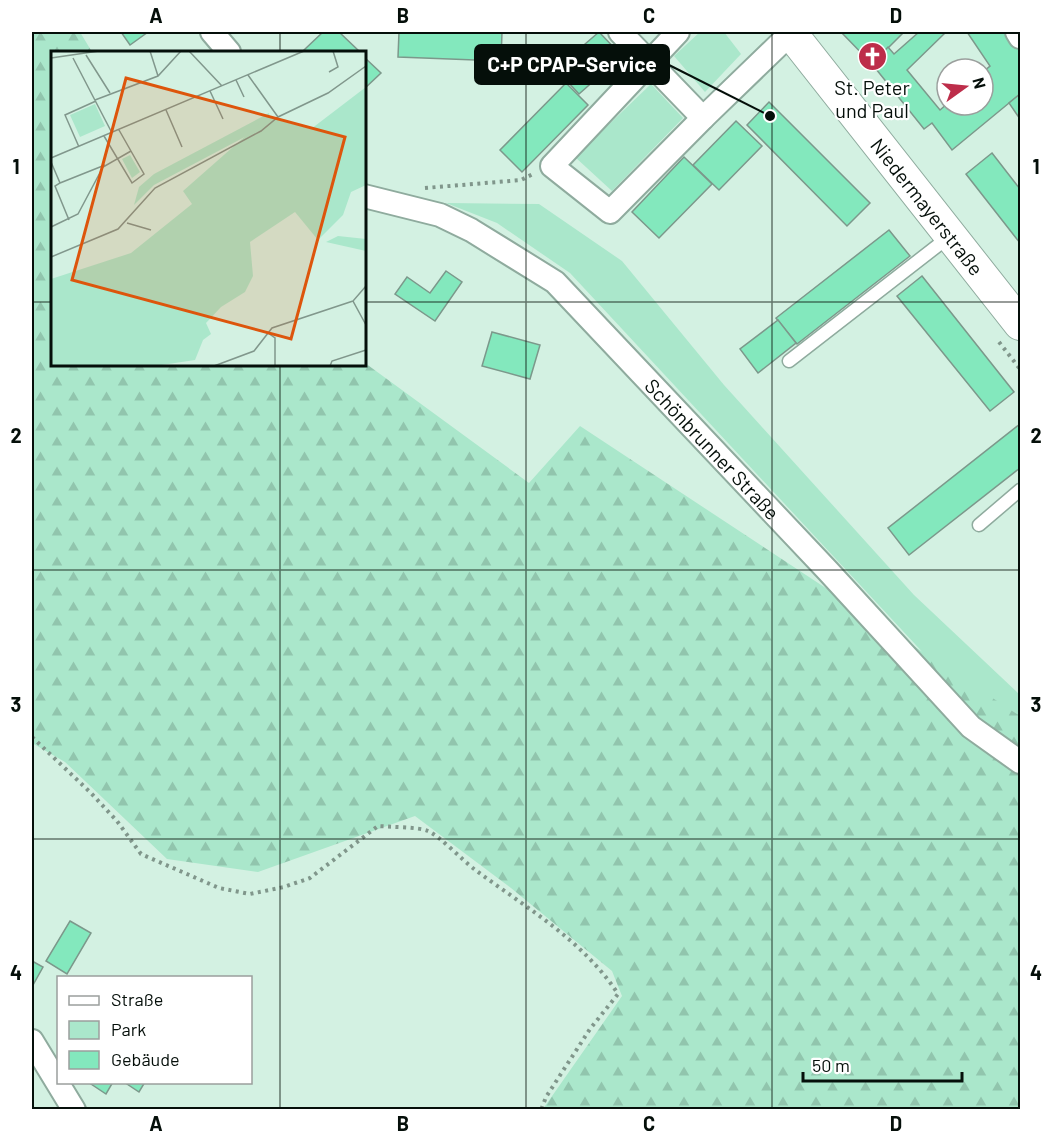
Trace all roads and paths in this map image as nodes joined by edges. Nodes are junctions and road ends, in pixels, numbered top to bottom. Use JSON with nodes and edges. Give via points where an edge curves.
{"nodes":[{"id":1,"x":212,"y":32,"type":"edge"},
{"id":2,"x":620,"y":32,"type":"edge"},
{"id":3,"x":678,"y":32,"type":"edge"},
{"id":4,"x":790,"y":32,"type":"edge"},
{"id":5,"x":1017,"y":32,"type":"edge"},
{"id":6,"x":1020,"y":37,"type":"edge"},
{"id":7,"x":228,"y":51,"type":"edge"},
{"id":8,"x":648,"y":62,"type":"junction"},
{"id":9,"x":702,"y":118,"type":"junction"},
{"id":10,"x":552,"y":166,"type":"junction"},
{"id":11,"x":423,"y":188,"type":"dead end"},
{"id":12,"x":366,"y":196,"type":"edge"},
{"id":13,"x":951,"y":235,"type":"junction"},
{"id":14,"x":1020,"y":324,"type":"edge"},
{"id":15,"x":789,"y":360,"type":"dead end"},
{"id":16,"x":1020,"y":490,"type":"edge"},
{"id":17,"x":980,"y":525,"type":"dead end"},
{"id":18,"x":32,"y":737,"type":"edge"},
{"id":19,"x":1020,"y":762,"type":"edge"},
{"id":20,"x":32,"y":1041,"type":"edge"},
{"id":21,"x":57,"y":1082,"type":"edge"},
{"id":22,"x":58,"y":1084,"type":"edge"},
{"id":23,"x":74,"y":1110,"type":"edge"},
{"id":24,"x":541,"y":1110,"type":"edge"}],
"edges":[{"from":1,"to":7,"type":"street"},
{"from":2,"to":8,"type":"street"},
{"from":3,"to":8,"type":"street"},
{"from":4,"to":9,"type":"street"},
{"from":4,"to":13,"type":"main road","name":"Niedermayerstraße"},
{"from":5,"to":6,"type":"street"},
{"from":8,"to":9,"type":"street"},
{"from":8,"to":10,"type":"street"},
{"from":9,"to":10,"type":"street","via":[[610,212]]},
{"from":10,"to":11,"type":"path","via":[[521,180]]},
{"from":12,"to":19,"type":"street","name":"Schönbrunner Straße","via":[[440,215],[555,282],[971,727]]},
{"from":13,"to":14,"type":"main road","name":"Niedermayerstraße"},
{"from":13,"to":15,"type":"lane"},
{"from":16,"to":17,"type":"lane"},
{"from":18,"to":24,"type":"path","via":[[91,793],[141,854],[219,888],[250,894],[310,878],[378,826],[428,831],[580,948],[618,994],[590,1029]]},
{"from":20,"to":21,"type":"street"},
{"from":22,"to":23,"type":"street"}]}
